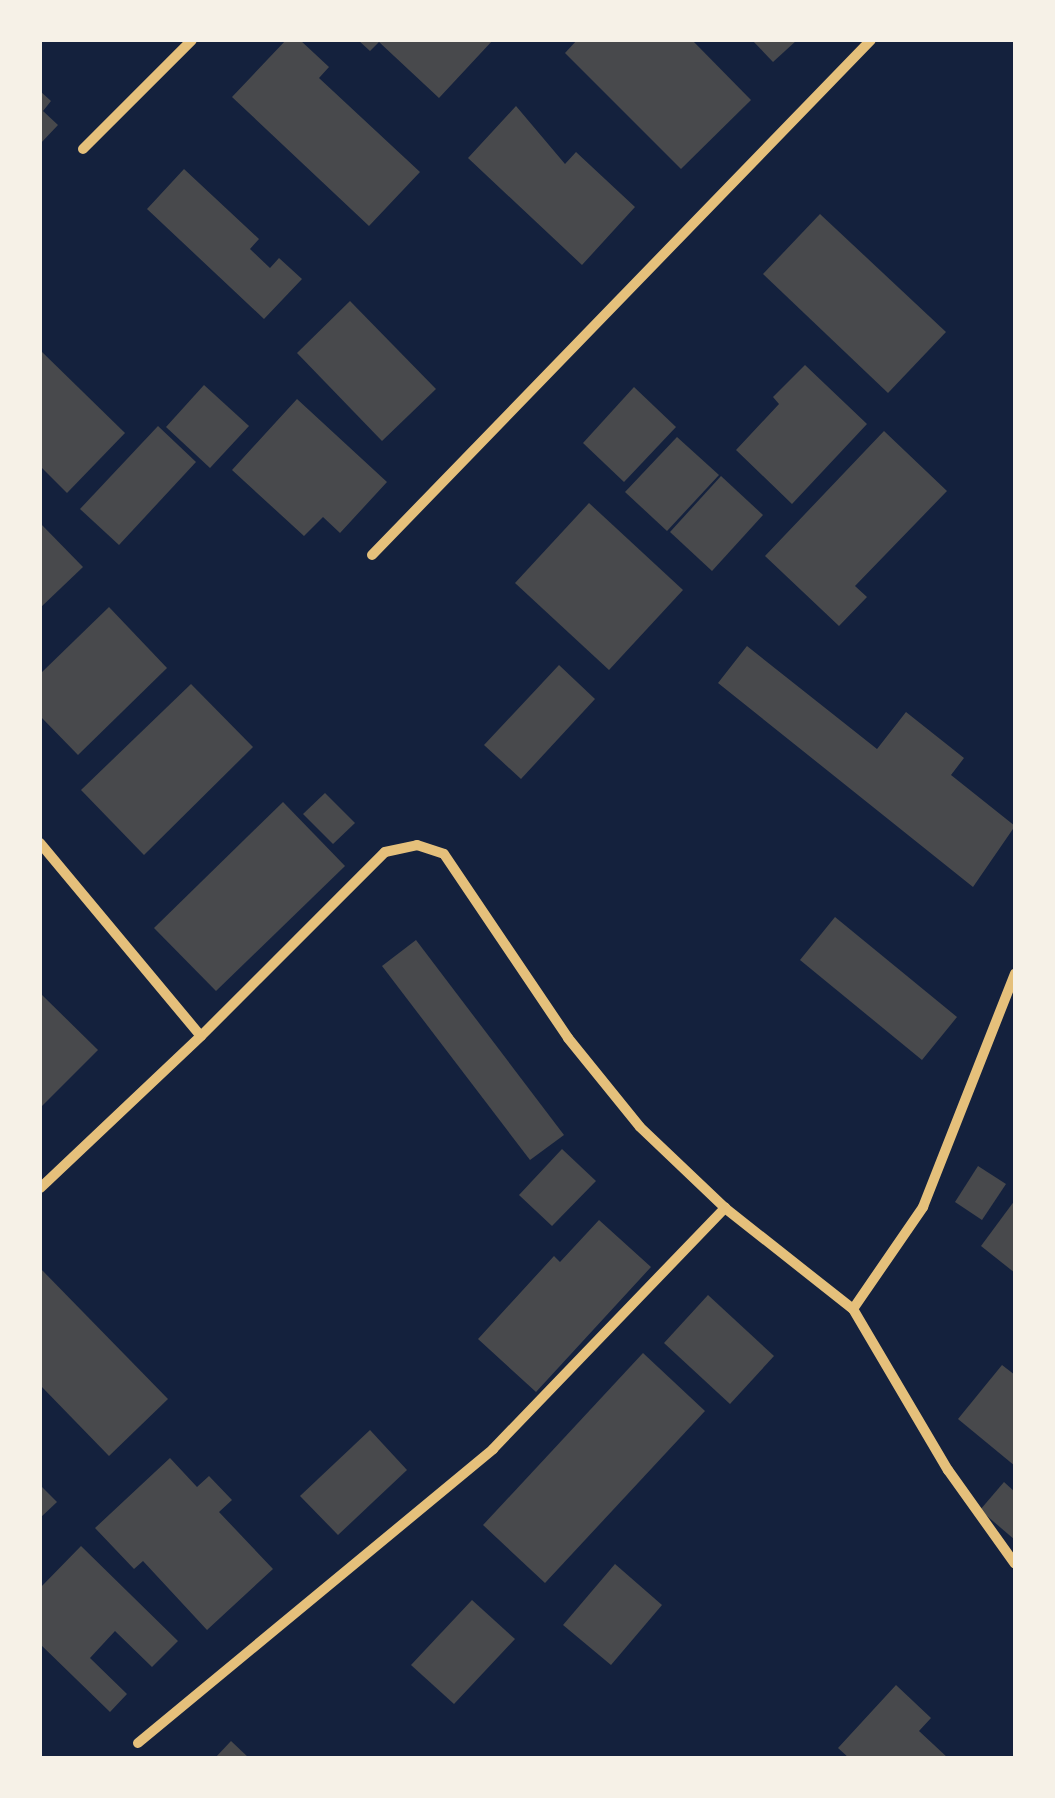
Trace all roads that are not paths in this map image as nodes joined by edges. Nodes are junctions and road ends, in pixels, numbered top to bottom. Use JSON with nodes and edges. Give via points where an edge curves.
{"nodes":[{"id":1,"x":192,"y":40,"type":"edge"},
{"id":2,"x":871,"y":40,"type":"edge"},
{"id":3,"x":83,"y":150,"type":"dead end"},
{"id":4,"x":372,"y":555,"type":"dead end"},
{"id":5,"x":40,"y":843,"type":"edge"},
{"id":6,"x":1015,"y":974,"type":"edge"},
{"id":7,"x":201,"y":1036,"type":"junction"},
{"id":8,"x":40,"y":1188,"type":"edge"},
{"id":9,"x":725,"y":1208,"type":"junction"},
{"id":10,"x":853,"y":1309,"type":"junction"},
{"id":11,"x":1015,"y":1564,"type":"edge"},
{"id":12,"x":138,"y":1743,"type":"dead end"}],
"edges":[{"from":1,"to":3,"type":"street"},
{"from":2,"to":4,"type":"street"},
{"from":5,"to":7,"type":"street"},
{"from":6,"to":10,"type":"street","via":[[923,1207]]},
{"from":7,"to":8,"type":"street"},
{"from":7,"to":9,"type":"street","via":[[385,852],[418,845],[444,854],[580,1053],[640,1127]]},
{"from":9,"to":10,"type":"street"},
{"from":9,"to":12,"type":"street","via":[[492,1449]]},
{"from":10,"to":11,"type":"street","via":[[948,1470]]}]}
